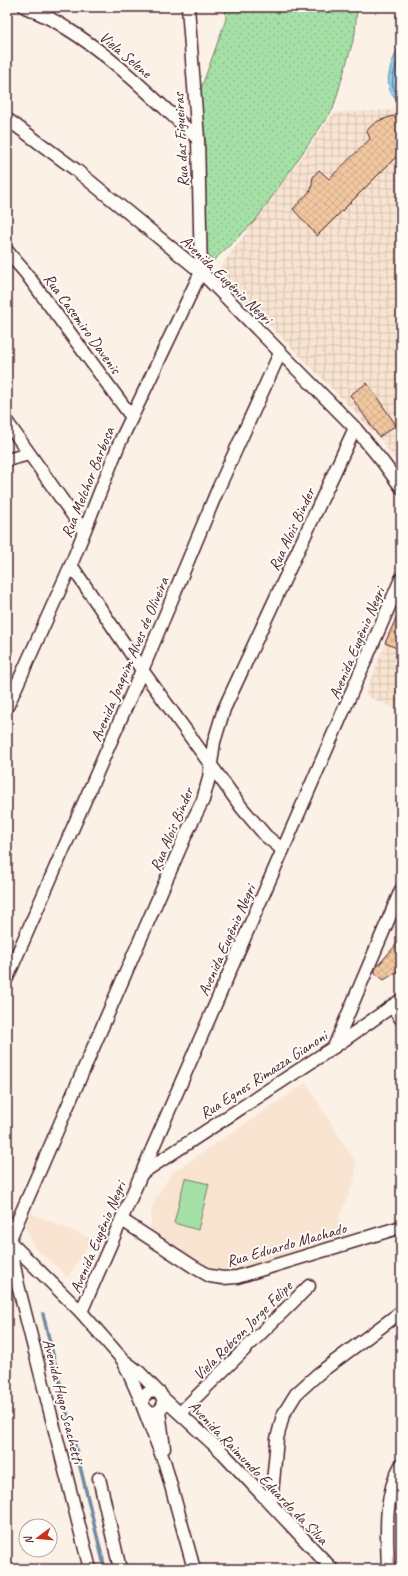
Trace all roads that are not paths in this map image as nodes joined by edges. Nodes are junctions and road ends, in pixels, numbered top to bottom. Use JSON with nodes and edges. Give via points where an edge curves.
{"nodes":[{"id":1,"x":25,"y":7,"type":"edge"},
{"id":2,"x":188,"y":7,"type":"edge"},
{"id":3,"x":7,"y":119,"type":"edge"},
{"id":4,"x":198,"y":139,"type":"junction"},
{"id":5,"x":7,"y":251,"type":"edge"},
{"id":6,"x":201,"y":272,"type":"junction"},
{"id":7,"x":280,"y":353,"type":"junction"},
{"id":8,"x":131,"y":416,"type":"junction"},
{"id":9,"x":7,"y":422,"type":"edge"},
{"id":10,"x":355,"y":428,"type":"junction"},
{"id":11,"x":29,"y":454,"type":"junction"},
{"id":12,"x":7,"y":460,"type":"edge"},
{"id":13,"x":401,"y":487,"type":"edge"},
{"id":14,"x":84,"y":531,"type":"junction"},
{"id":15,"x":71,"y":565,"type":"junction"},
{"id":16,"x":401,"y":580,"type":"edge"},
{"id":17,"x":142,"y":670,"type":"junction"},
{"id":18,"x":7,"y":707,"type":"edge"},
{"id":19,"x":211,"y":765,"type":"junction"},
{"id":20,"x":283,"y":850,"type":"junction"},
{"id":21,"x":401,"y":890,"type":"edge"},
{"id":22,"x":7,"y":978,"type":"edge"},
{"id":23,"x":396,"y":1003,"type":"edge"},
{"id":24,"x":401,"y":1019,"type":"edge"},
{"id":25,"x":334,"y":1047,"type":"junction"},
{"id":26,"x":142,"y":1173,"type":"junction"},
{"id":27,"x":122,"y":1220,"type":"junction"},
{"id":28,"x":401,"y":1227,"type":"edge"},
{"id":29,"x":8,"y":1240,"type":"edge"},
{"id":30,"x":13,"y":1286,"type":"edge"},
{"id":31,"x":309,"y":1286,"type":"dead end"},
{"id":32,"x":81,"y":1312,"type":"junction"},
{"id":33,"x":401,"y":1312,"type":"edge"},
{"id":34,"x":123,"y":1360,"type":"junction"},
{"id":35,"x":161,"y":1396,"type":"junction"},
{"id":36,"x":142,"y":1405,"type":"junction"},
{"id":37,"x":159,"y":1411,"type":"junction"},
{"id":38,"x":180,"y":1413,"type":"junction"},
{"id":39,"x":165,"y":1464,"type":"junction"},
{"id":40,"x":401,"y":1465,"type":"edge"},
{"id":41,"x":98,"y":1478,"type":"dead end"},
{"id":42,"x":397,"y":1483,"type":"edge"},
{"id":43,"x":271,"y":1504,"type":"junction"},
{"id":44,"x":90,"y":1569,"type":"edge"},
{"id":45,"x":120,"y":1569,"type":"edge"},
{"id":46,"x":194,"y":1569,"type":"edge"},
{"id":47,"x":332,"y":1569,"type":"edge"},
{"id":48,"x":388,"y":1569,"type":"edge"}],
"edges":[{"from":1,"to":4,"type":"street","name":"Viela Selene","via":[[82,38]]},
{"from":2,"to":4,"type":"street","name":"Rua das Figueiras"},
{"from":3,"to":6,"type":"street","name":"Avenida Eugênio Negri","via":[[76,170]]},
{"from":4,"to":6,"type":"street","name":"Rua das Figueiras"},
{"from":5,"to":8,"type":"street","name":"Rua Casemiro Davenis"},
{"from":6,"to":7,"type":"street","name":"Avenida Eugênio Negri"},
{"from":6,"to":8,"type":"street","name":"Rua Melchor Barbosa"},
{"from":7,"to":10,"type":"street","name":"Avenida Eugênio Negri"},
{"from":7,"to":17,"type":"street","name":"Avenida Joaquim Alves de Oliveira","via":[[218,489]]},
{"from":8,"to":14,"type":"street","name":"Rua Melchor Barbosa"},
{"from":9,"to":11,"type":"street"},
{"from":10,"to":13,"type":"street","name":"Avenida Eugênio Negri"},
{"from":10,"to":19,"type":"street","name":"Rua Alois Binder","via":[[224,709]]},
{"from":11,"to":12,"type":"street"},
{"from":11,"to":14,"type":"street"},
{"from":14,"to":15,"type":"street","name":"Rua Melchor Barbosa"},
{"from":15,"to":17,"type":"street"},
{"from":15,"to":18,"type":"street","name":"Rua Melchor Barbosa"},
{"from":16,"to":20,"type":"street","name":"Avenida Eugênio Negri"},
{"from":17,"to":19,"type":"street"},
{"from":17,"to":22,"type":"street","name":"Avenida Joaquim Alves de Oliveira"},
{"from":19,"to":20,"type":"street","via":[[242,808],[266,836]]},
{"from":19,"to":29,"type":"street","name":"Rua Alois Binder","via":[[203,800]]},
{"from":20,"to":26,"type":"street","name":"Avenida Eugênio Negri"},
{"from":21,"to":25,"type":"street"},
{"from":23,"to":24,"type":"street"},
{"from":23,"to":25,"type":"street","name":"Rua Egnes Rimazza Gianoni"},
{"from":25,"to":26,"type":"street","name":"Rua Egnes Rimazza Gianoni"},
{"from":26,"to":27,"type":"street","name":"Avenida Eugênio Negri"},
{"from":27,"to":28,"type":"street","name":"Rua Eduardo Machado","via":[[194,1267],[210,1276],[223,1278],[237,1277],[272,1267]]},
{"from":27,"to":32,"type":"street","name":"Avenida Eugênio Negri"},
{"from":29,"to":30,"type":"street","name":"Avenida Hugo Scachetti"},
{"from":29,"to":32,"type":"street"},
{"from":30,"to":44,"type":"street","name":"Avenida Hugo Scachetti"},
{"from":31,"to":38,"type":"street","name":"Viela Robson Jorge Felipe"},
{"from":32,"to":34,"type":"street"},
{"from":33,"to":43,"type":"street","via":[[318,1374],[296,1394],[283,1415],[277,1439]]},
{"from":34,"to":35,"type":"street","name":"Avenida Raimundo Eduardo da Silva","via":[[139,1372]]},
{"from":34,"to":36,"type":"street"},
{"from":35,"to":36,"type":"street","via":[[154,1391],[149,1392],[144,1395]]},
{"from":35,"to":37,"type":"street","via":[[163,1404]]},
{"from":35,"to":38,"type":"street","name":"Avenida Raimundo Eduardo da Silva"},
{"from":36,"to":37,"type":"street","via":[[150,1413]]},
{"from":36,"to":39,"type":"street"},
{"from":37,"to":39,"type":"street"},
{"from":38,"to":43,"type":"street","name":"Avenida Raimundo Eduardo da Silva","via":[[223,1453]]},
{"from":39,"to":46,"type":"street"},
{"from":40,"to":42,"type":"street"},
{"from":41,"to":45,"type":"street","name":"Avenida Hugo Scachetti"},
{"from":42,"to":48,"type":"street","via":[[389,1499],[386,1523]]},
{"from":43,"to":47,"type":"street","name":"Avenida Raimundo Eduardo da Silva"}]}
